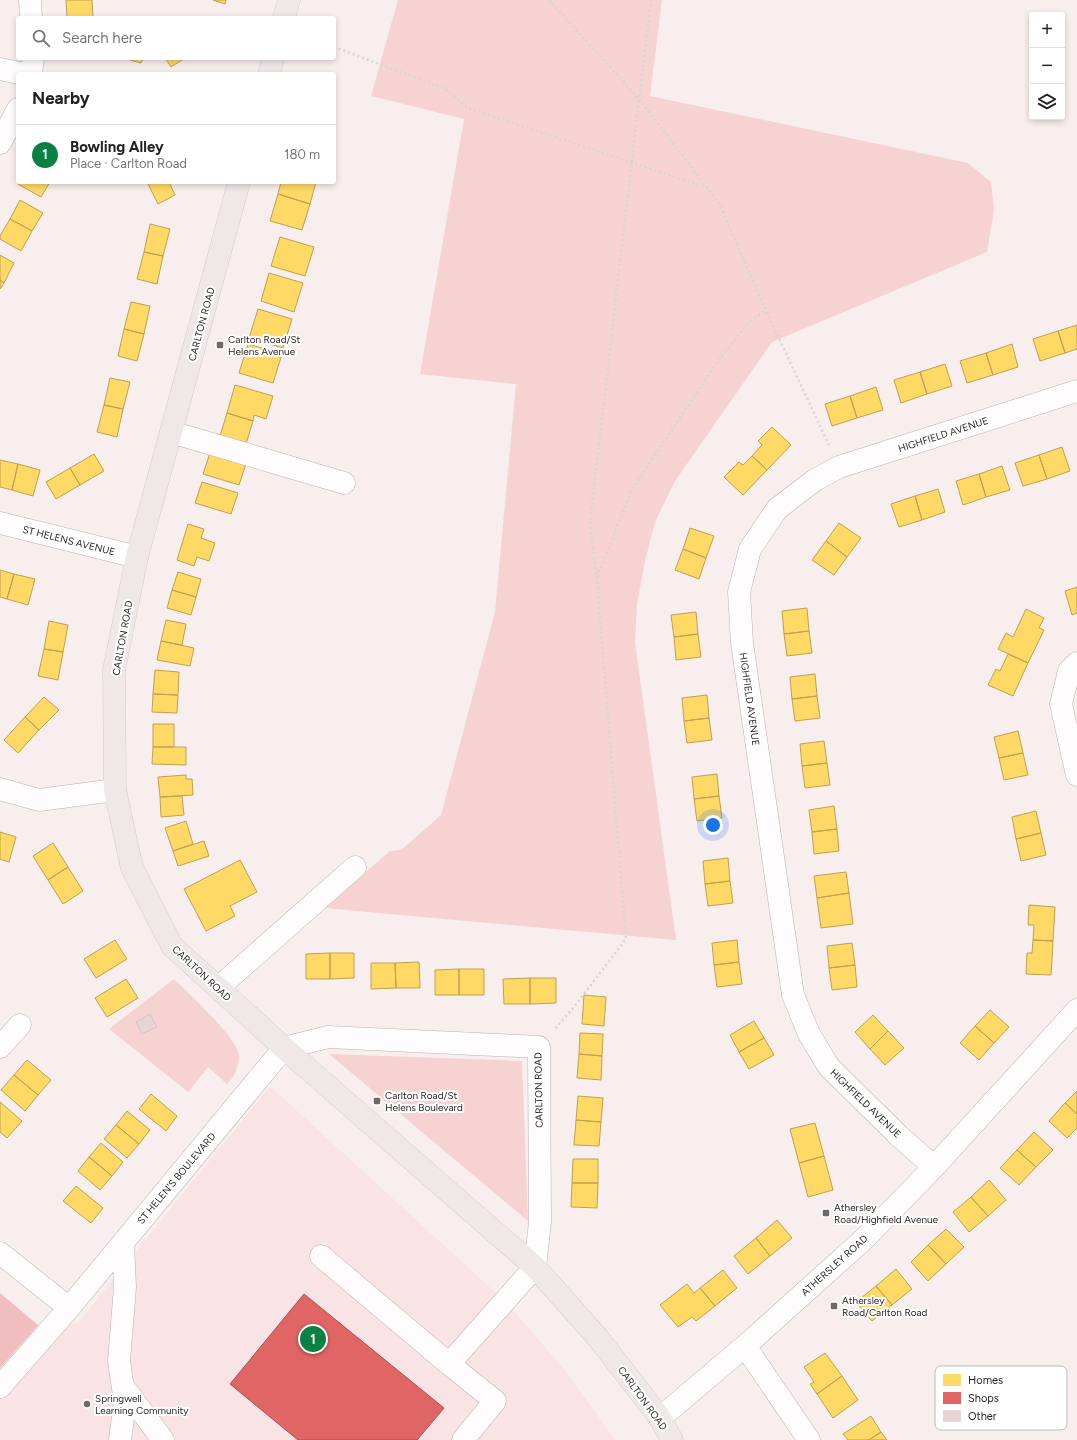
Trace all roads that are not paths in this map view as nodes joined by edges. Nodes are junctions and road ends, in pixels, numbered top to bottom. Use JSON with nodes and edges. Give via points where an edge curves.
{"nodes":[{"id":1,"x":30,"y":0,"type":"edge"},
{"id":2,"x":289,"y":0,"type":"edge"},
{"id":3,"x":31,"y":16,"type":"edge"},
{"id":4,"x":285,"y":16,"type":"edge"},
{"id":5,"x":33,"y":60,"type":"edge"},
{"id":6,"x":272,"y":60,"type":"edge"},
{"id":7,"x":0,"y":69,"type":"edge"},
{"id":8,"x":16,"y":72,"type":"edge"},
{"id":9,"x":31,"y":72,"type":"edge"},
{"id":10,"x":270,"y":72,"type":"edge"},
{"id":11,"x":16,"y":113,"type":"edge"},
{"id":12,"x":0,"y":143,"type":"edge"},
{"id":13,"x":238,"y":184,"type":"edge"},
{"id":14,"x":1077,"y":391,"type":"edge"},
{"id":15,"x":172,"y":432,"type":"junction"},
{"id":16,"x":344,"y":483,"type":"dead end"},
{"id":17,"x":0,"y":523,"type":"edge"},
{"id":18,"x":138,"y":557,"type":"junction"},
{"id":19,"x":1077,"y":663,"type":"edge"},
{"id":20,"x":1077,"y":775,"type":"edge"},
{"id":21,"x":0,"y":790,"type":"edge"},
{"id":22,"x":115,"y":790,"type":"junction"},
{"id":23,"x":355,"y":867,"type":"dead end"},
{"id":24,"x":218,"y":988,"type":"junction"},
{"id":25,"x":1077,"y":1010,"type":"edge"},
{"id":26,"x":20,"y":1025,"type":"dead end"},
{"id":27,"x":0,"y":1047,"type":"edge"},
{"id":28,"x":284,"y":1048,"type":"junction"},
{"id":29,"x":934,"y":1167,"type":"junction"},
{"id":30,"x":122,"y":1243,"type":"junction"},
{"id":31,"x":0,"y":1253,"type":"edge"},
{"id":32,"x":321,"y":1256,"type":"dead end"},
{"id":33,"x":535,"y":1267,"type":"junction"},
{"id":34,"x":69,"y":1308,"type":"junction"},
{"id":35,"x":745,"y":1346,"type":"junction"},
{"id":36,"x":449,"y":1364,"type":"junction"},
{"id":37,"x":123,"y":1386,"type":"junction"},
{"id":38,"x":0,"y":1387,"type":"edge"},
{"id":39,"x":660,"y":1418,"type":"junction"},
{"id":40,"x":120,"y":1440,"type":"edge"},
{"id":41,"x":163,"y":1440,"type":"edge"},
{"id":42,"x":463,"y":1440,"type":"edge"},
{"id":43,"x":672,"y":1440,"type":"edge"},
{"id":44,"x":809,"y":1440,"type":"edge"}],
"edges":[{"from":1,"to":3,"type":"street"},
{"from":2,"to":4,"type":"main road"},
{"from":5,"to":9,"type":"street"},
{"from":6,"to":10,"type":"main road"},
{"from":7,"to":8,"type":"street"},
{"from":11,"to":12,"type":"street"},
{"from":13,"to":15,"type":"main road","name":"CARLTON ROAD"},
{"from":14,"to":29,"type":"street","name":"HIGHFIELD AVENUE","via":[[839,467],[815,480],[777,509],[750,549],[739,592],[742,643],[793,995],[809,1034],[829,1067]]},
{"from":15,"to":16,"type":"street"},
{"from":15,"to":18,"type":"main road","name":"CARLTON ROAD"},
{"from":17,"to":18,"type":"street","name":"ST HELENS AVENUE"},
{"from":18,"to":22,"type":"main road","name":"CARLTON ROAD","via":[[114,670]]},
{"from":19,"to":20,"type":"street","via":[[1069,671],[1061,704]]},
{"from":21,"to":22,"type":"street","via":[[39,800]]},
{"from":22,"to":24,"type":"main road","name":"CARLTON ROAD","via":[[132,868],[172,946]]},
{"from":23,"to":24,"type":"street"},
{"from":24,"to":28,"type":"main road","name":"CARLTON ROAD"},
{"from":25,"to":29,"type":"street","name":"ATHERSLEY ROAD"},
{"from":26,"to":27,"type":"street"},
{"from":28,"to":30,"type":"street","name":"ST HELEN'S BOULEVARD"},
{"from":28,"to":33,"type":"main road","name":"CARLTON ROAD"},
{"from":28,"to":33,"type":"street","name":"CARLTON ROAD","via":[[328,1037],[538,1047],[540,1222]]},
{"from":29,"to":35,"type":"street","name":"ATHERSLEY ROAD","via":[[863,1240]]},
{"from":30,"to":34,"type":"street","name":"ST HELEN'S BOULEVARD"},
{"from":30,"to":37,"type":"street","via":[[125,1287],[119,1361]]},
{"from":31,"to":34,"type":"street"},
{"from":32,"to":36,"type":"street"},
{"from":33,"to":36,"type":"street"},
{"from":33,"to":39,"type":"main road","name":"CARLTON ROAD","via":[[598,1338]]},
{"from":34,"to":38,"type":"street","name":"ST HELEN'S BOULEVARD"},
{"from":35,"to":39,"type":"street","name":"ATHERSLEY ROAD"},
{"from":35,"to":44,"type":"street"},
{"from":36,"to":42,"type":"street","via":[[495,1401]]},
{"from":37,"to":40,"type":"street","via":[[125,1402]]},
{"from":37,"to":41,"type":"street"},
{"from":39,"to":43,"type":"main road","name":"CARLTON ROAD"}]}
